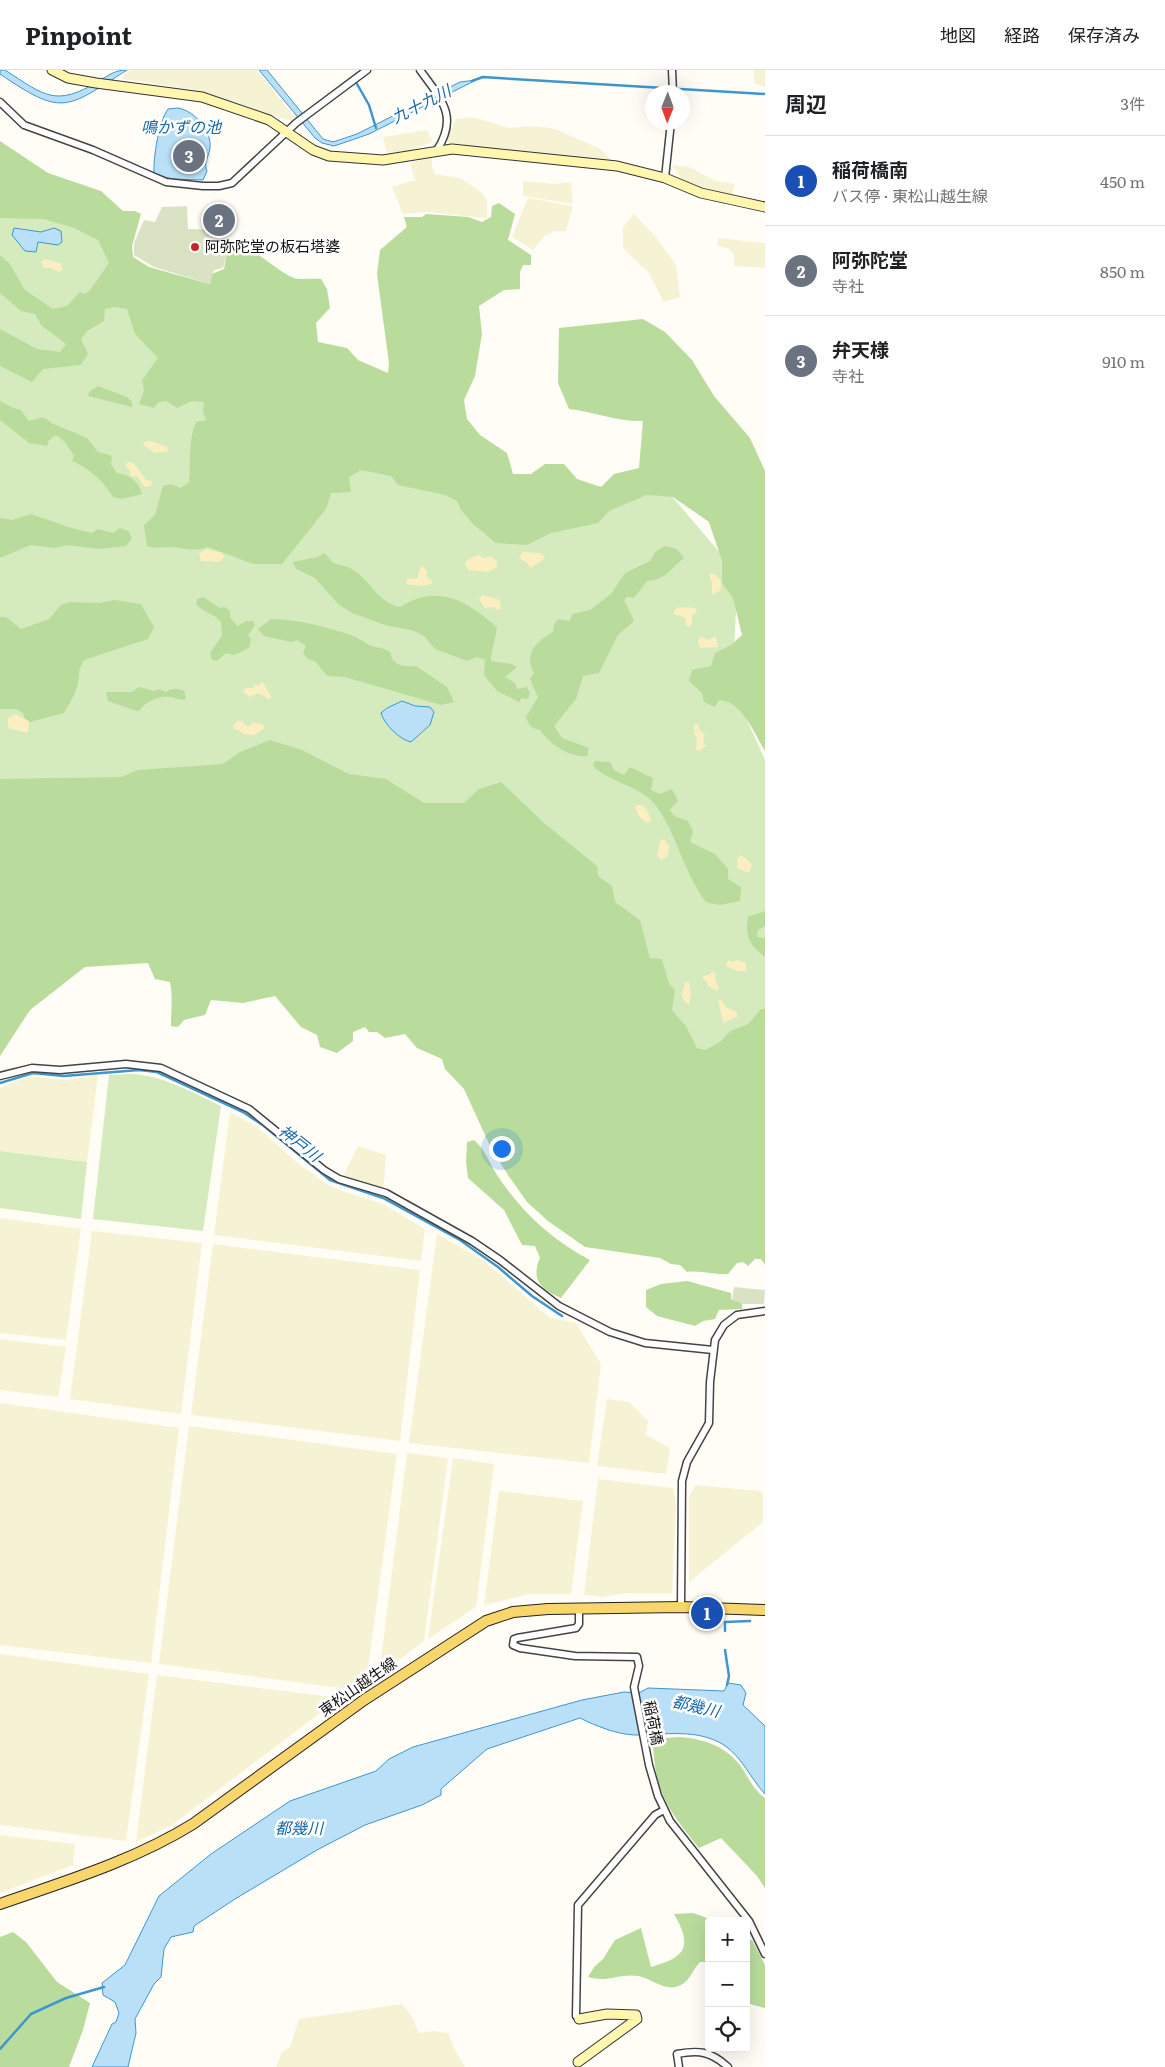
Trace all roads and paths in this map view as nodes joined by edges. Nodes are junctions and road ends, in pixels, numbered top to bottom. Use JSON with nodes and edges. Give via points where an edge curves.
{"nodes":[{"id":1,"x":52,"y":70,"type":"edge"},
{"id":2,"x":367,"y":70,"type":"edge"},
{"id":3,"x":420,"y":70,"type":"edge"},
{"id":4,"x":672,"y":70,"type":"edge"},
{"id":5,"x":673,"y":85,"type":"edge"},
{"id":6,"x":0,"y":102,"type":"edge"},
{"id":7,"x":669,"y":130,"type":"edge"},
{"id":8,"x":287,"y":131,"type":"junction"},
{"id":9,"x":437,"y":150,"type":"junction"},
{"id":10,"x":665,"y":178,"type":"junction"},
{"id":11,"x":765,"y":206,"type":"edge"},
{"id":12,"x":0,"y":1076,"type":"edge"},
{"id":13,"x":765,"y":1311,"type":"edge"},
{"id":14,"x":713,"y":1350,"type":"junction"},
{"id":15,"x":681,"y":1607,"type":"junction"},
{"id":16,"x":579,"y":1608,"type":"junction"},
{"id":17,"x":765,"y":1610,"type":"edge"},
{"id":18,"x":664,"y":1810,"type":"junction"},
{"id":19,"x":0,"y":1904,"type":"edge"},
{"id":20,"x":765,"y":1954,"type":"edge"},
{"id":21,"x":579,"y":2019,"type":"joint"},
{"id":22,"x":578,"y":2065,"type":"edge"},
{"id":23,"x":679,"y":2067,"type":"edge"},
{"id":24,"x":728,"y":2067,"type":"edge"}],
"edges":[{"from":1,"to":8,"type":"street","via":[[68,78],[202,97],[256,114]]},
{"from":2,"to":8,"type":"street"},
{"from":3,"to":9,"type":"street","via":[[448,117],[446,136]]},
{"from":4,"to":5,"type":"street"},
{"from":6,"to":8,"type":"street","via":[[24,125],[93,150],[166,182],[182,185],[232,183]]},
{"from":7,"to":10,"type":"street"},
{"from":8,"to":9,"type":"street","via":[[313,150],[329,156],[383,160]]},
{"from":9,"to":10,"type":"street","via":[[467,150],[617,166]]},
{"from":10,"to":11,"type":"street","via":[[701,192]]},
{"from":12,"to":14,"type":"street","via":[[32,1068],[60,1070],[126,1064],[161,1068],[249,1109],[339,1179],[386,1193],[472,1241],[559,1306],[610,1332],[645,1343]]},
{"from":13,"to":14,"type":"street","via":[[744,1312],[731,1319],[719,1332]]},
{"from":14,"to":15,"type":"street","via":[[710,1423],[690,1457],[682,1481]]},
{"from":15,"to":16,"type":"main road","name":"東松山越生線"},
{"from":15,"to":17,"type":"main road","name":"東松山越生線"},
{"from":16,"to":18,"type":"street","name":"稲荷橋","via":[[576,1628],[517,1638],[513,1645],[575,1656],[636,1656],[639,1662],[634,1687],[649,1765]]},
{"from":16,"to":19,"type":"main road","name":"東松山越生線","via":[[513,1612],[477,1626],[364,1700],[167,1841],[131,1858]]},
{"from":18,"to":20,"type":"street","name":"稲荷橋","via":[[749,1921]]},
{"from":18,"to":21,"type":"street","via":[[641,1831],[578,1905],[576,2016]]},
{"from":21,"to":22,"type":"street","via":[[624,2014],[636,2015],[637,2019]]},
{"from":23,"to":24,"type":"street","via":[[677,2054],[706,2052]]}]}
